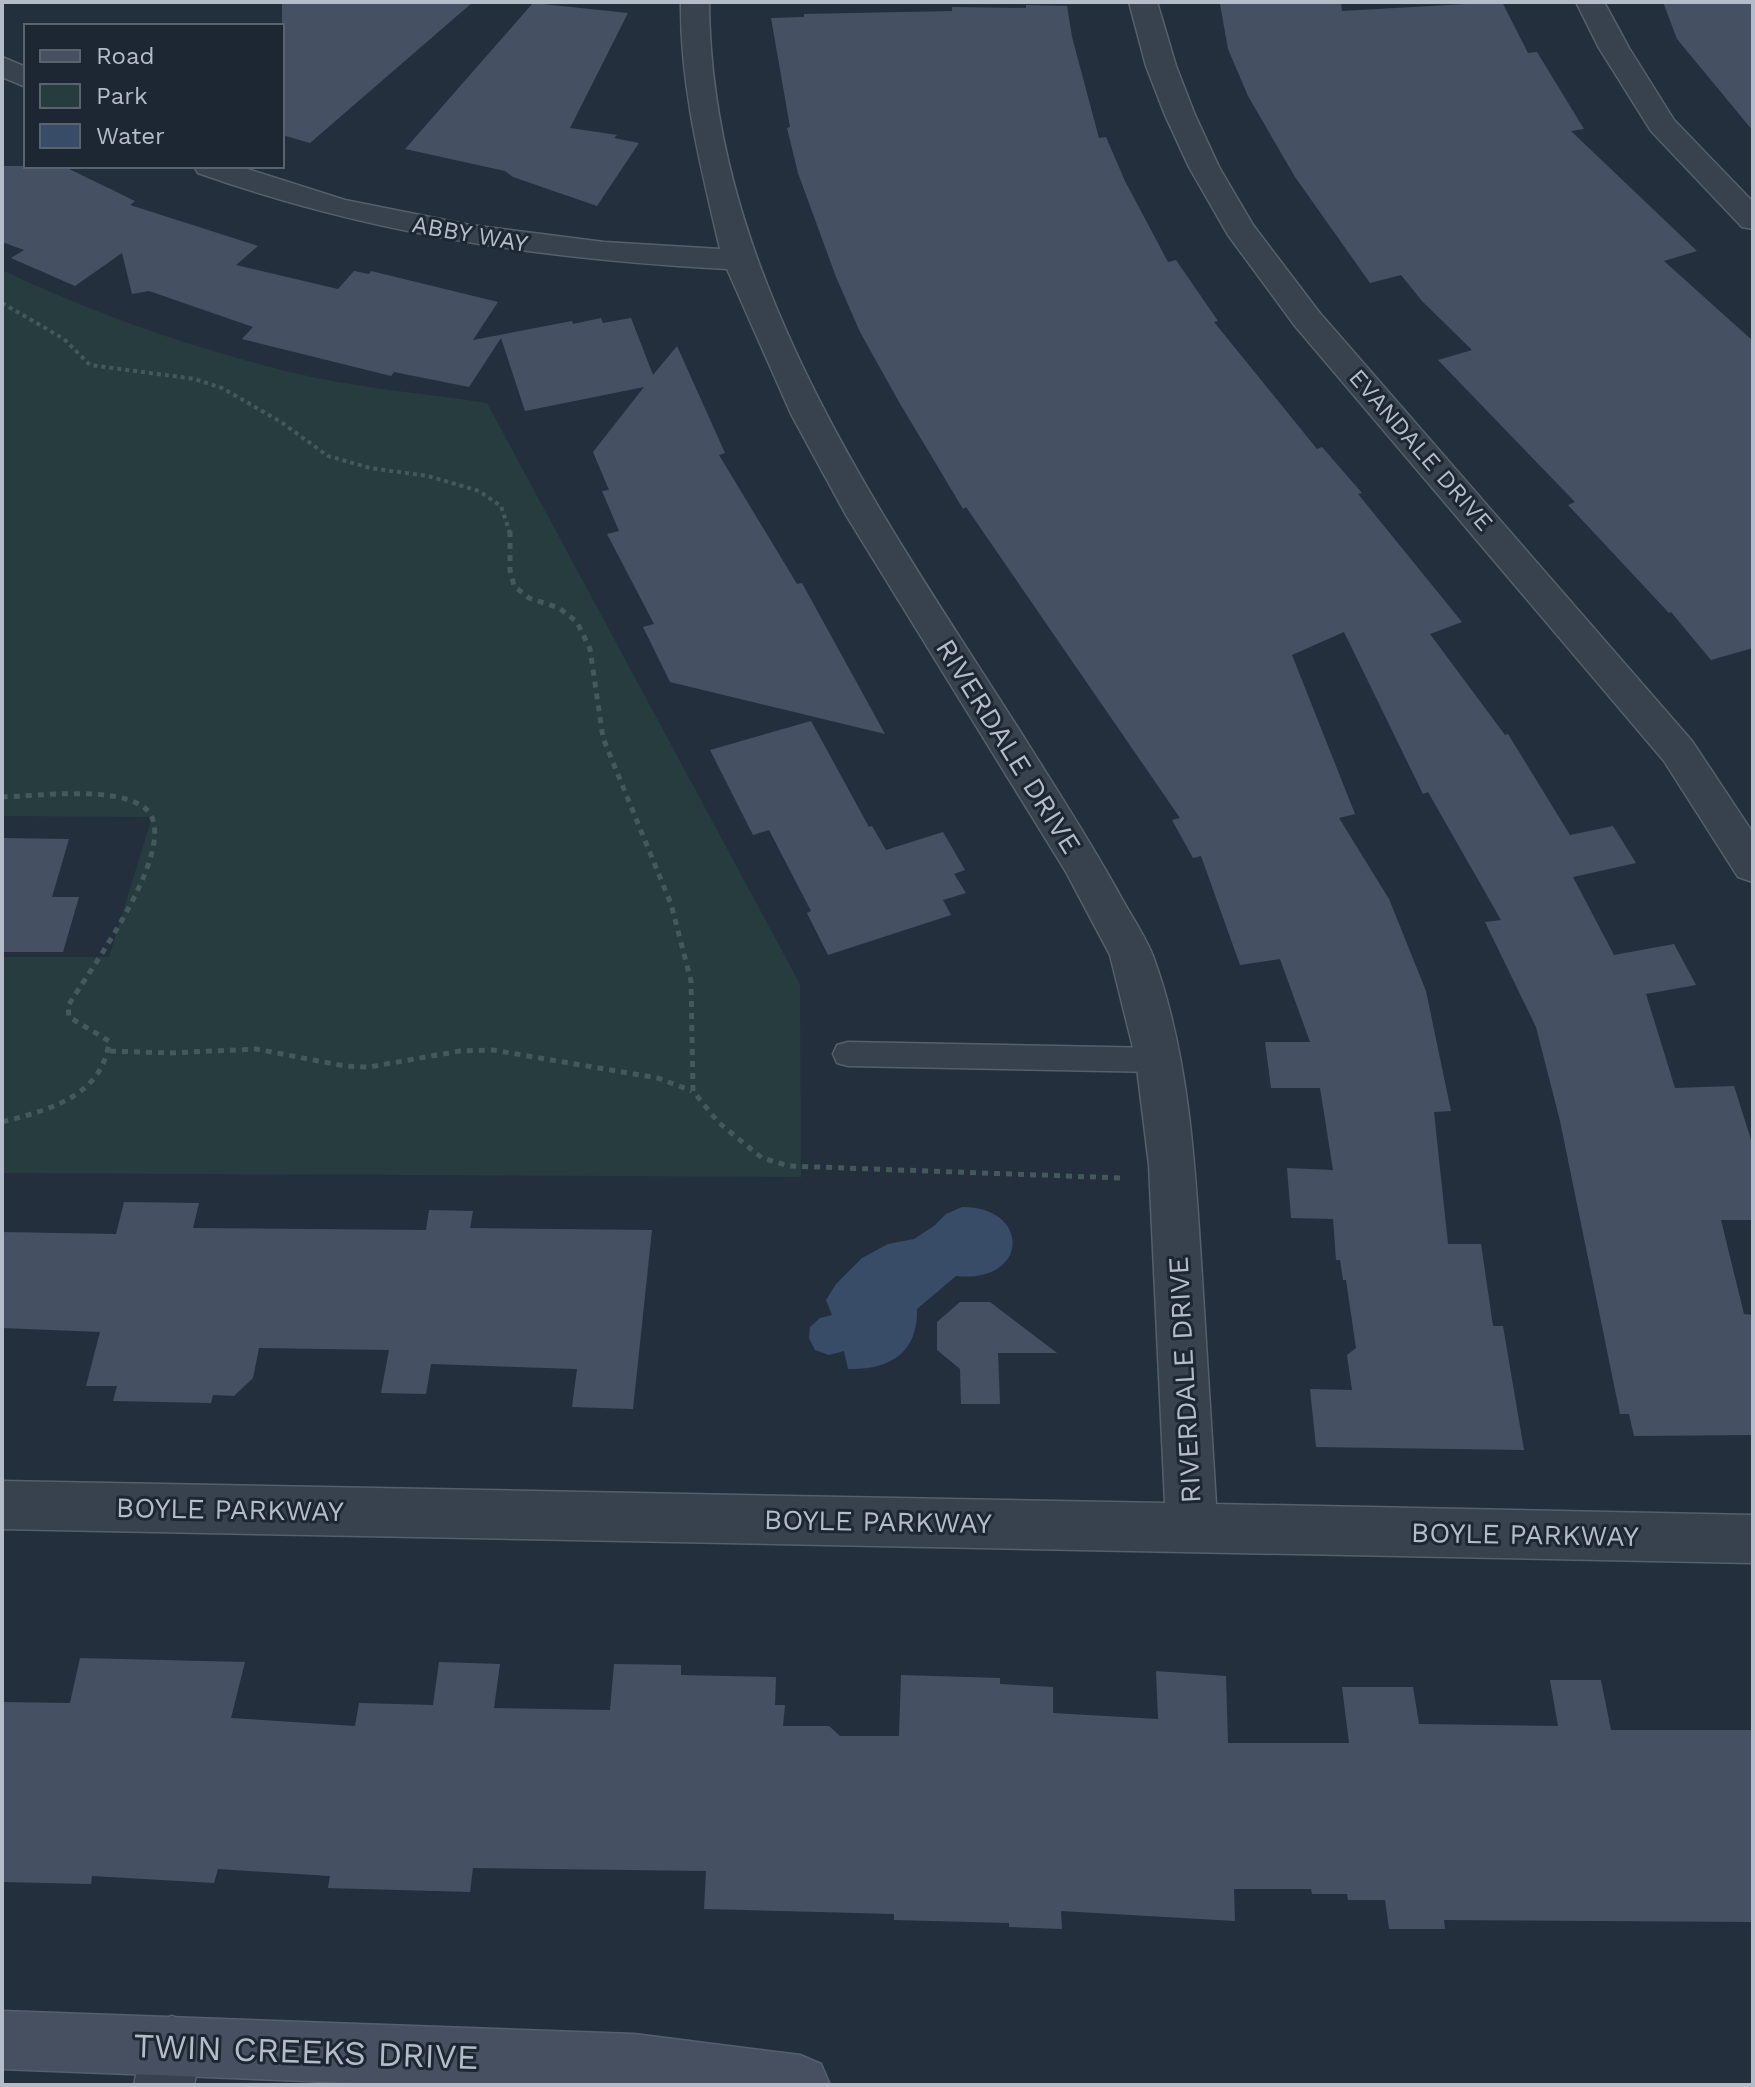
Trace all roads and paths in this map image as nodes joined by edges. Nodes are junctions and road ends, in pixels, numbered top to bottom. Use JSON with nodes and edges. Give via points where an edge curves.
{"nodes":[{"id":1,"x":695,"y":2,"type":"edge"},
{"id":2,"x":1143,"y":2,"type":"edge"},
{"id":3,"x":1590,"y":2,"type":"edge"},
{"id":4,"x":2,"y":66,"type":"edge"},
{"id":5,"x":24,"y":77,"type":"edge"},
{"id":6,"x":215,"y":168,"type":"edge"},
{"id":7,"x":1753,"y":220,"type":"edge"},
{"id":8,"x":739,"y":260,"type":"junction"},
{"id":9,"x":2,"y":303,"type":"edge"},
{"id":10,"x":2,"y":797,"type":"edge"},
{"id":11,"x":1753,"y":866,"type":"edge"},
{"id":12,"x":110,"y":1051,"type":"junction"},
{"id":13,"x":848,"y":1054,"type":"dead end"},
{"id":14,"x":1158,"y":1060,"type":"junction"},
{"id":15,"x":693,"y":1091,"type":"junction"},
{"id":16,"x":2,"y":1122,"type":"edge"},
{"id":17,"x":1173,"y":1179,"type":"junction"},
{"id":18,"x":2,"y":1505,"type":"edge"},
{"id":19,"x":1192,"y":1528,"type":"junction"},
{"id":20,"x":1753,"y":1539,"type":"edge"},
{"id":21,"x":2,"y":2040,"type":"edge"},
{"id":22,"x":168,"y":2066,"type":"edge"},
{"id":23,"x":800,"y":2085,"type":"edge"}],
"edges":[{"from":1,"to":8,"type":"street","name":"RIVERDALE DRIVE","via":[[695,53],[708,133]]},
{"from":2,"to":11,"type":"street","name":"EVANDALE DRIVE","via":[[1180,115],[1239,228],[1307,319],[1678,751]]},
{"from":3,"to":7,"type":"street","via":[[1662,125]]},
{"from":4,"to":5,"type":"street"},
{"from":6,"to":8,"type":"street","name":"ABBY WAY","via":[[391,221],[553,248]]},
{"from":8,"to":14,"type":"street","name":"RIVERDALE DRIVE","via":[[808,414],[864,515],[1082,863],[1131,955]]},
{"from":9,"to":15,"type":"path","via":[[64,339],[90,365],[195,379],[222,388],[328,456],[428,476],[479,491],[501,506],[510,531],[514,586],[577,622],[590,649],[603,738],[671,904],[691,981]]},
{"from":10,"to":12,"type":"path","via":[[114,799],[138,803],[153,814],[154,850],[68,1006],[69,1017],[109,1041]]},
{"from":12,"to":15,"type":"path","via":[[256,1049],[369,1067],[493,1050],[658,1078]]},
{"from":12,"to":16,"type":"path","via":[[84,1089],[62,1104]]},
{"from":13,"to":14,"type":"lane"},
{"from":14,"to":17,"type":"street","name":"RIVERDALE DRIVE"},
{"from":15,"to":17,"type":"path","via":[[718,1122],[762,1158],[789,1166]]},
{"from":17,"to":19,"type":"street","name":"RIVERDALE DRIVE"},
{"from":18,"to":19,"type":"street","name":"BOYLE PARKWAY"},
{"from":19,"to":20,"type":"street","name":"BOYLE PARKWAY"},
{"from":21,"to":22,"type":"street","name":"TWIN CREEKS DRIVE"},
{"from":22,"to":23,"type":"street","name":"TWIN CREEKS DRIVE","via":[[634,2064]]}]}
